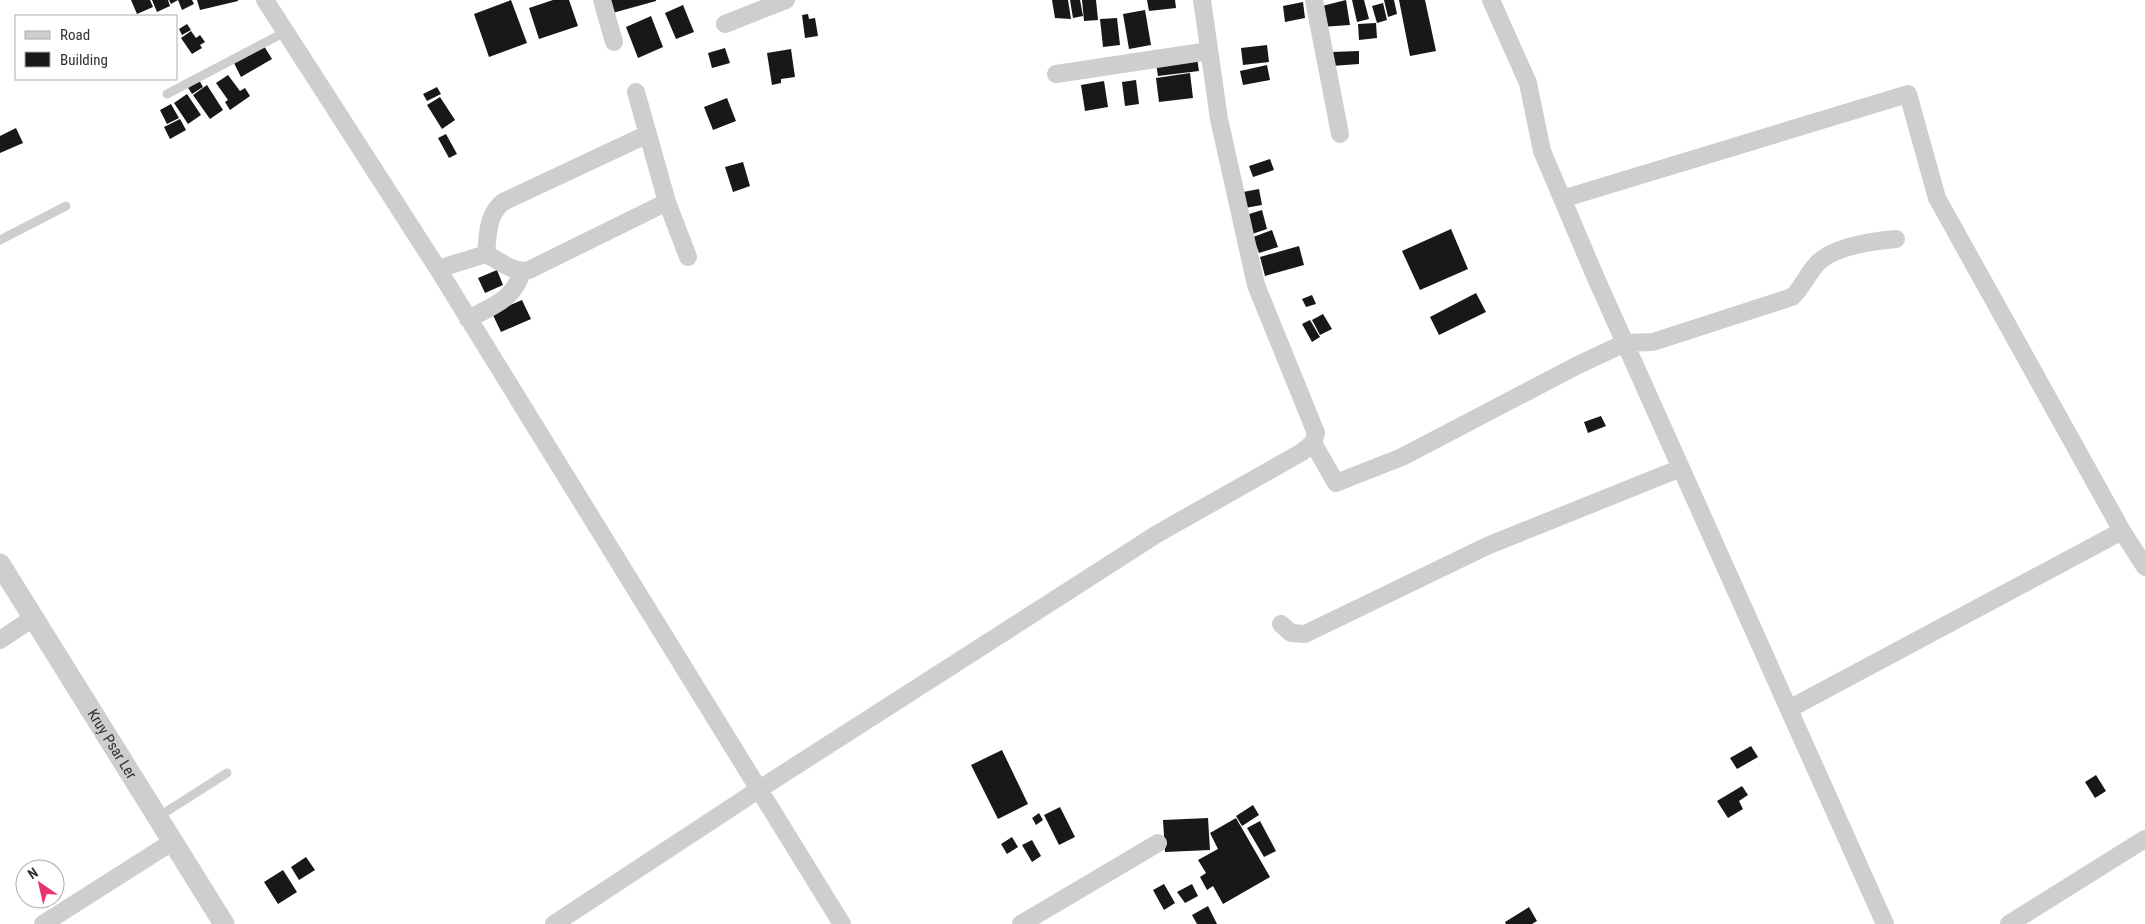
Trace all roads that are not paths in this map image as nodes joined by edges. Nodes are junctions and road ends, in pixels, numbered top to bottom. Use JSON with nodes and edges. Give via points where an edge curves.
{"nodes":[{"id":1,"x":264,"y":0,"type":"edge"},
{"id":2,"x":602,"y":0,"type":"edge"},
{"id":3,"x":786,"y":0,"type":"edge"},
{"id":4,"x":1202,"y":0,"type":"edge"},
{"id":5,"x":1314,"y":0,"type":"edge"},
{"id":6,"x":1491,"y":0,"type":"edge"},
{"id":7,"x":725,"y":24,"type":"dead end"},
{"id":8,"x":285,"y":32,"type":"junction"},
{"id":9,"x":614,"y":42,"type":"dead end"},
{"id":10,"x":1209,"y":51,"type":"junction"},
{"id":11,"x":1056,"y":74,"type":"dead end"},
{"id":12,"x":636,"y":92,"type":"dead end"},
{"id":13,"x":167,"y":94,"type":"dead end"},
{"id":14,"x":648,"y":134,"type":"junction"},
{"id":15,"x":1340,"y":134,"type":"dead end"},
{"id":16,"x":1562,"y":199,"type":"junction"},
{"id":17,"x":668,"y":202,"type":"junction"},
{"id":18,"x":66,"y":206,"type":"dead end"},
{"id":19,"x":1896,"y":239,"type":"dead end"},
{"id":20,"x":0,"y":240,"type":"edge"},
{"id":21,"x":486,"y":254,"type":"junction"},
{"id":22,"x":688,"y":257,"type":"dead end"},
{"id":23,"x":438,"y":269,"type":"junction"},
{"id":24,"x":522,"y":272,"type":"junction"},
{"id":25,"x":468,"y":318,"type":"junction"},
{"id":26,"x":1625,"y":343,"type":"junction"},
{"id":27,"x":1313,"y":443,"type":"junction"},
{"id":28,"x":1681,"y":468,"type":"junction"},
{"id":29,"x":2122,"y":531,"type":"junction"},
{"id":30,"x":0,"y":564,"type":"edge"},
{"id":31,"x":2145,"y":567,"type":"edge"},
{"id":32,"x":33,"y":618,"type":"junction"},
{"id":33,"x":1281,"y":624,"type":"dead end"},
{"id":34,"x":0,"y":640,"type":"edge"},
{"id":35,"x":1789,"y":709,"type":"junction"},
{"id":36,"x":227,"y":773,"type":"dead end"},
{"id":37,"x":758,"y":790,"type":"junction"},
{"id":38,"x":158,"y":817,"type":"junction"},
{"id":39,"x":2145,"y":839,"type":"edge"},
{"id":40,"x":172,"y":842,"type":"junction"},
{"id":41,"x":1158,"y":843,"type":"dead end"},
{"id":42,"x":43,"y":924,"type":"edge"},
{"id":43,"x":224,"y":924,"type":"edge"},
{"id":44,"x":554,"y":924,"type":"edge"},
{"id":45,"x":842,"y":924,"type":"edge"},
{"id":46,"x":1021,"y":924,"type":"edge"},
{"id":47,"x":1885,"y":924,"type":"edge"},
{"id":48,"x":2009,"y":924,"type":"edge"}],
"edges":[{"from":1,"to":8,"type":"street"},
{"from":2,"to":9,"type":"street"},
{"from":3,"to":7,"type":"street"},
{"from":4,"to":10,"type":"street"},
{"from":5,"to":15,"type":"street"},
{"from":6,"to":16,"type":"street","via":[[1528,83],[1542,151]]},
{"from":8,"to":13,"type":"lane"},
{"from":8,"to":23,"type":"street"},
{"from":10,"to":11,"type":"street"},
{"from":10,"to":27,"type":"street","via":[[1219,119],[1256,285],[1316,433]]},
{"from":12,"to":14,"type":"street"},
{"from":14,"to":17,"type":"street"},
{"from":14,"to":21,"type":"street","via":[[503,202],[495,208],[490,222]]},
{"from":16,"to":26,"type":"street"},
{"from":16,"to":29,"type":"street","via":[[1908,94],[1937,198]]},
{"from":17,"to":22,"type":"street"},
{"from":17,"to":24,"type":"street"},
{"from":18,"to":20,"type":"lane"},
{"from":19,"to":26,"type":"street","via":[[1870,241],[1842,249],[1817,263],[1792,297],[1662,340]]},
{"from":21,"to":23,"type":"street"},
{"from":21,"to":24,"type":"street"},
{"from":23,"to":25,"type":"street"},
{"from":24,"to":25,"type":"street","via":[[518,284],[503,302]]},
{"from":25,"to":37,"type":"street"},
{"from":26,"to":27,"type":"street","via":[[1578,364],[1402,456],[1336,483]]},
{"from":26,"to":28,"type":"street"},
{"from":27,"to":37,"type":"street","via":[[1157,534]]},
{"from":28,"to":33,"type":"street","via":[[1487,546],[1305,634],[1291,633]]},
{"from":28,"to":35,"type":"street"},
{"from":29,"to":31,"type":"street"},
{"from":29,"to":35,"type":"street"},
{"from":30,"to":32,"type":"street","name":"Kruy Psar Ler"},
{"from":32,"to":34,"type":"street"},
{"from":32,"to":38,"type":"street","name":"Kruy Psar Ler"},
{"from":35,"to":47,"type":"street"},
{"from":36,"to":38,"type":"lane"},
{"from":37,"to":44,"type":"street"},
{"from":37,"to":45,"type":"street"},
{"from":38,"to":40,"type":"street","name":"Kruy Psar Ler"},
{"from":39,"to":48,"type":"street"},
{"from":40,"to":42,"type":"street"},
{"from":40,"to":43,"type":"street","name":"Kruy Psar Ler"},
{"from":41,"to":46,"type":"street"}]}
